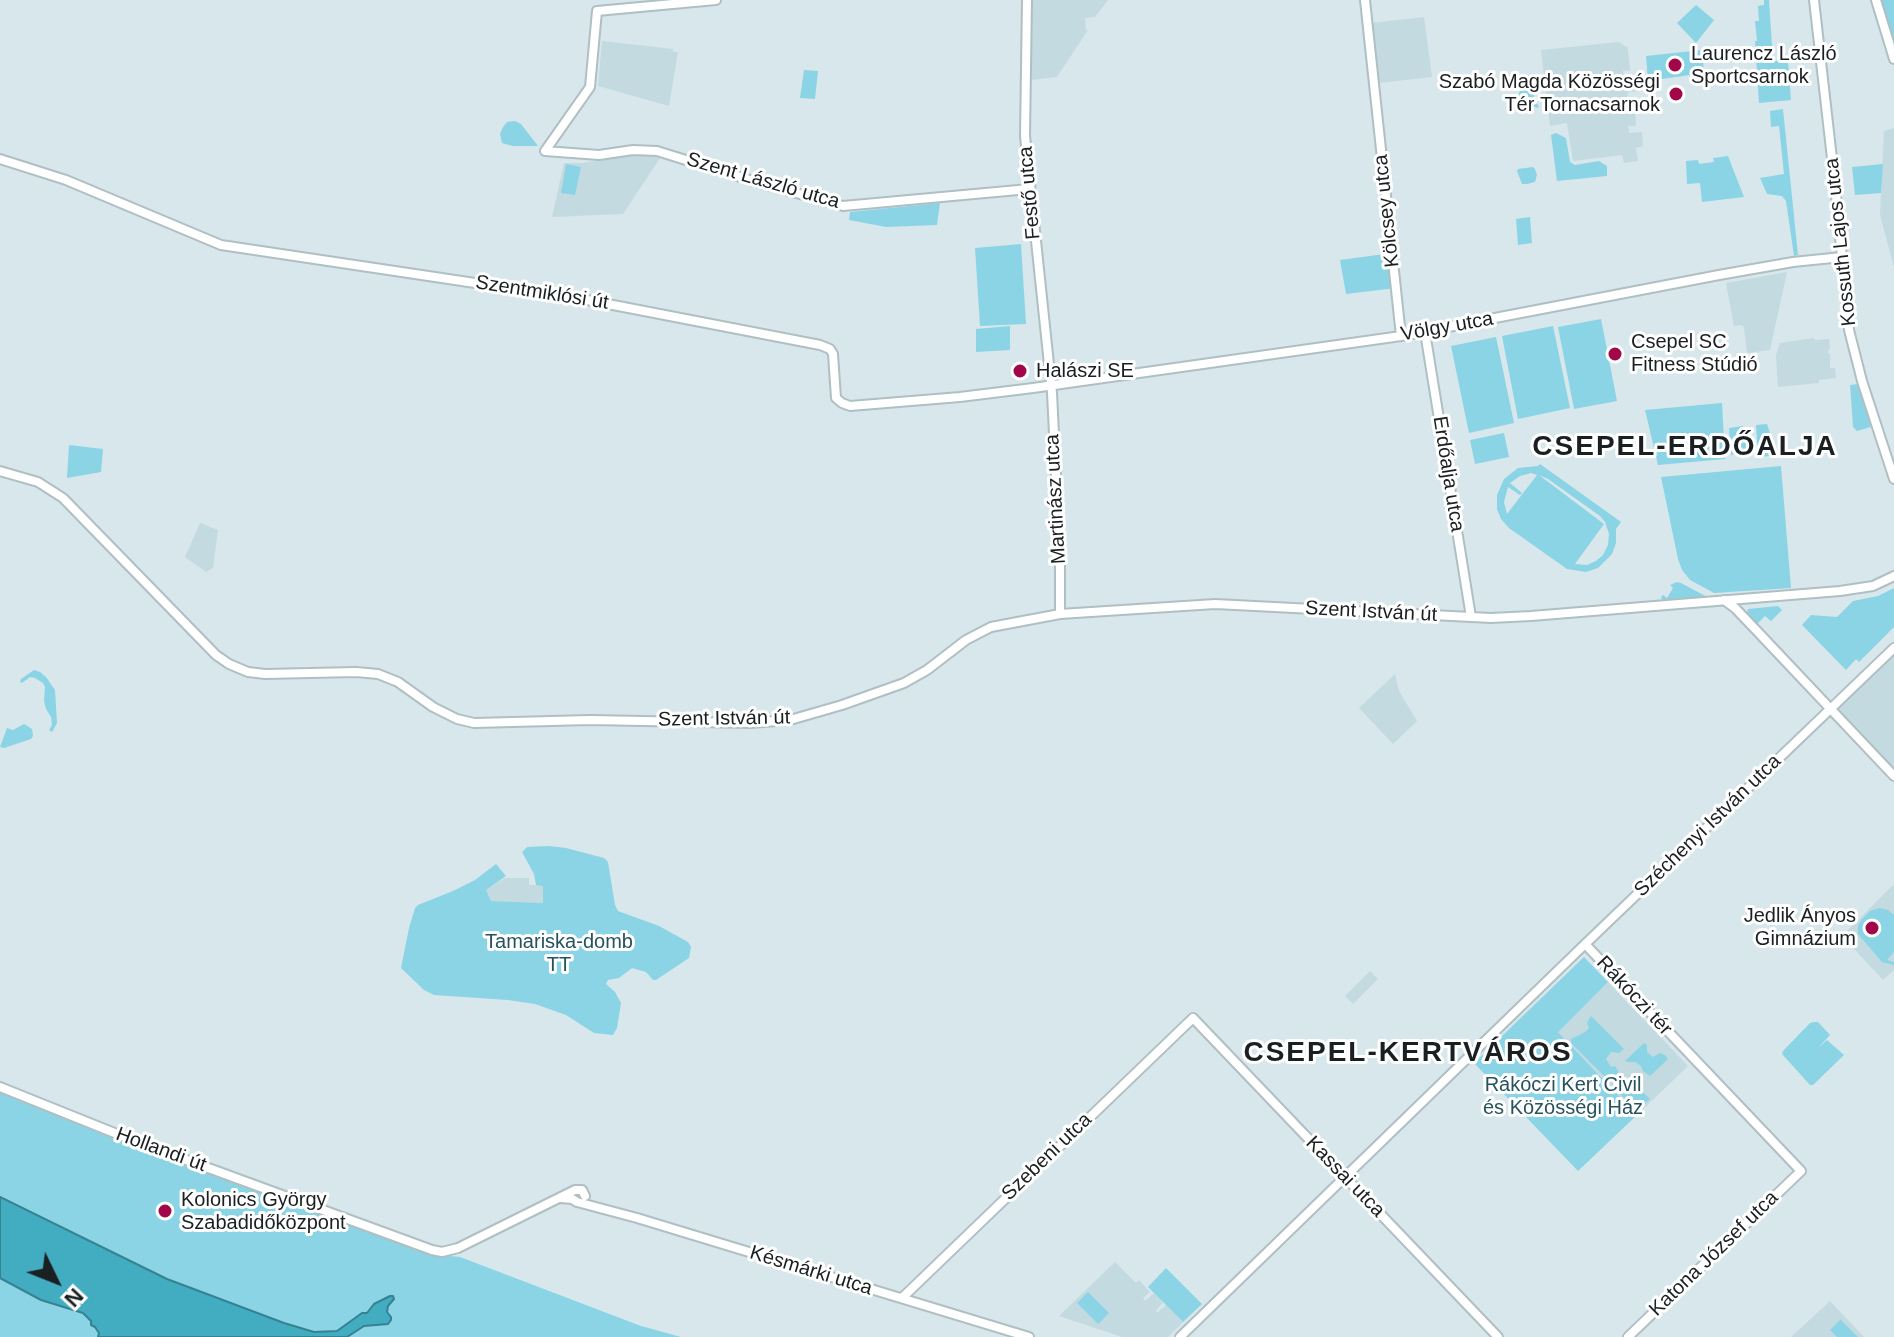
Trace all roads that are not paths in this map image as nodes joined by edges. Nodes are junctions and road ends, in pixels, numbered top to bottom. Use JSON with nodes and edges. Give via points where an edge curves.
{"nodes":[{"id":1,"x":716,"y":0,"type":"edge"},
{"id":2,"x":1027,"y":0,"type":"edge"},
{"id":3,"x":1365,"y":0,"type":"edge"},
{"id":4,"x":1814,"y":0,"type":"edge"},
{"id":5,"x":1876,"y":0,"type":"edge"},
{"id":6,"x":1894,"y":59,"type":"edge"},
{"id":7,"x":559,"y":131,"type":"junction"},
{"id":8,"x":556,"y":152,"type":"junction"},
{"id":9,"x":0,"y":159,"type":"edge"},
{"id":10,"x":1029,"y":189,"type":"junction"},
{"id":11,"x":1842,"y":257,"type":"junction"},
{"id":12,"x":1425,"y":332,"type":"junction"},
{"id":13,"x":1401,"y":336,"type":"junction"},
{"id":14,"x":1050,"y":385,"type":"junction"},
{"id":15,"x":0,"y":471,"type":"edge"},
{"id":16,"x":1894,"y":479,"type":"edge"},
{"id":17,"x":1894,"y":576,"type":"edge"},
{"id":18,"x":1753,"y":597,"type":"junction"},
{"id":19,"x":1724,"y":600,"type":"junction"},
{"id":20,"x":1060,"y":614,"type":"junction"},
{"id":21,"x":1471,"y":617,"type":"junction"},
{"id":22,"x":1746,"y":620,"type":"junction"},
{"id":23,"x":1894,"y":648,"type":"edge"},
{"id":24,"x":1831,"y":709,"type":"junction"},
{"id":25,"x":1894,"y":776,"type":"edge"},
{"id":26,"x":1585,"y":944,"type":"junction"},
{"id":27,"x":1193,"y":1018,"type":"joint"},
{"id":28,"x":0,"y":1087,"type":"edge"},
{"id":29,"x":1801,"y":1171,"type":"joint"},
{"id":30,"x":1345,"y":1177,"type":"junction"},
{"id":31,"x":556,"y":1199,"type":"joint"},
{"id":32,"x":902,"y":1298,"type":"junction"},
{"id":33,"x":1029,"y":1337,"type":"edge"},
{"id":34,"x":1180,"y":1337,"type":"edge"},
{"id":35,"x":1498,"y":1337,"type":"edge"},
{"id":36,"x":1628,"y":1337,"type":"edge"}],
"edges":[{"from":1,"to":7,"type":"street","via":[[597,11],[590,87]]},
{"from":2,"to":10,"type":"street","name":"Festő utca"},
{"from":3,"to":13,"type":"street","name":"Kölcsey utca"},
{"from":4,"to":11,"type":"street","name":"Kossuth Lajos utca"},
{"from":5,"to":6,"type":"street"},
{"from":7,"to":8,"type":"street"},
{"from":7,"to":8,"type":"street","name":"Szent László utca","via":[[545,151]]},
{"from":8,"to":10,"type":"street","name":"Szent László utca","via":[[657,151],[843,206]]},
{"from":9,"to":14,"type":"street","name":"Szentmiklósi út","via":[[66,180],[221,245],[582,299],[826,346],[833,354],[836,398],[850,406]]},
{"from":10,"to":14,"type":"street","name":"Festő utca"},
{"from":11,"to":12,"type":"street","name":"Völgy utca","via":[[1719,275]]},
{"from":11,"to":16,"type":"street","name":"Kossuth Lajos utca","via":[[1849,330]]},
{"from":12,"to":13,"type":"street","name":"Völgy utca"},
{"from":12,"to":21,"type":"street","name":"Erdőalja utca"},
{"from":13,"to":14,"type":"street","name":"Völgy utca"},
{"from":14,"to":20,"type":"street","name":"Martinász utca"},
{"from":15,"to":20,"type":"street","name":"Szent István út","via":[[38,482],[63,498],[229,664],[265,674],[378,674],[433,707],[474,723],[790,720],[904,683],[991,627]]},
{"from":17,"to":18,"type":"street","name":"Szent István út","via":[[1860,589]]},
{"from":18,"to":19,"type":"street","name":"Szent István út"},
{"from":18,"to":22,"type":"street","via":[[1743,605]]},
{"from":19,"to":21,"type":"street","name":"Szent István út"},
{"from":19,"to":22,"type":"street"},
{"from":20,"to":21,"type":"street","name":"Szent István út","via":[[1215,604]]},
{"from":22,"to":24,"type":"street"},
{"from":23,"to":24,"type":"street","name":"Széchenyi István utca"},
{"from":24,"to":25,"type":"street"},
{"from":24,"to":26,"type":"street","name":"Széchenyi István utca"},
{"from":26,"to":29,"type":"street","name":"Rákóczi tér"},
{"from":26,"to":30,"type":"street","name":"Rákóczi tér"},
{"from":27,"to":30,"type":"street","name":"Kassai utca"},
{"from":27,"to":32,"type":"street","name":"Szebeni utca"},
{"from":28,"to":31,"type":"street","name":"Hollandi út","via":[[442,1252]]},
{"from":29,"to":36,"type":"street","name":"Katona József utca"},
{"from":30,"to":34,"type":"street"},
{"from":30,"to":35,"type":"street","name":"Kassai utca"},
{"from":31,"to":32,"type":"street","name":"Késmárki utca","via":[[578,1197]]},
{"from":32,"to":33,"type":"street","name":"Késmárki utca"}]}
